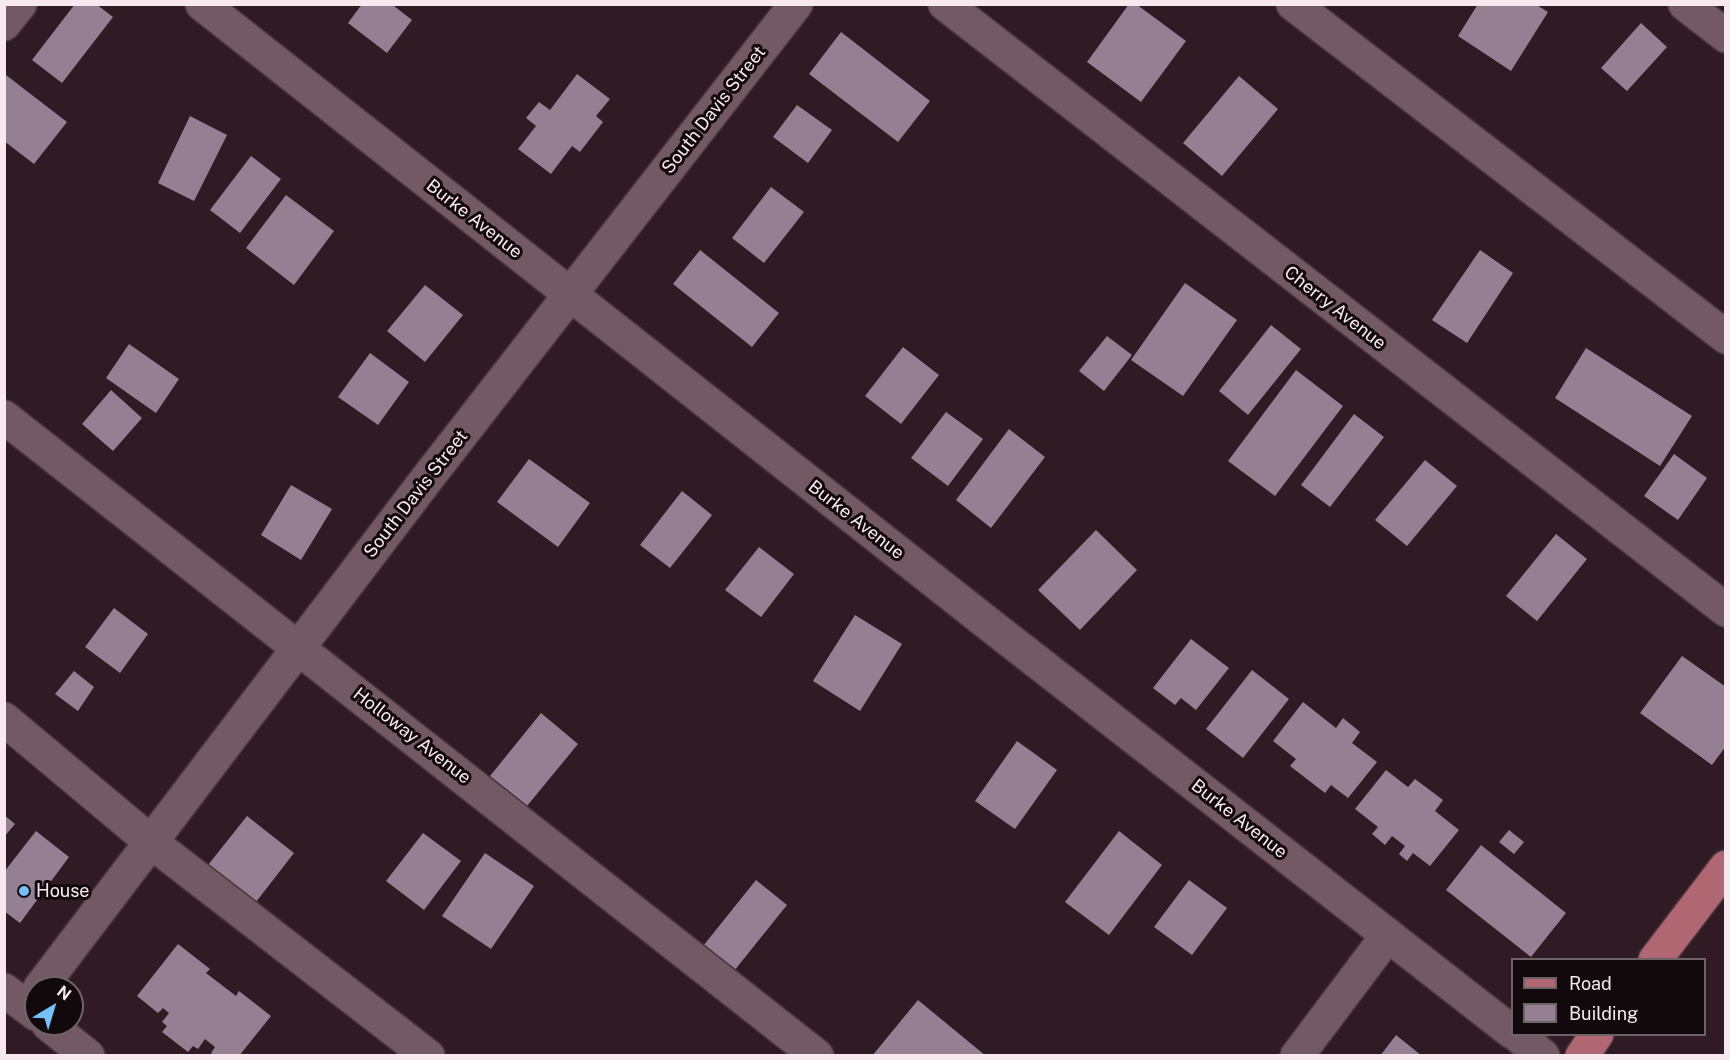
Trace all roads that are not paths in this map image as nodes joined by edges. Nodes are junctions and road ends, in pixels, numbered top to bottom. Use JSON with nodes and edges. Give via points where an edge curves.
{"nodes":[{"id":1,"x":20,"y":4,"type":"edge"},
{"id":2,"x":202,"y":4,"type":"edge"},
{"id":3,"x":796,"y":4,"type":"edge"},
{"id":4,"x":945,"y":4,"type":"edge"},
{"id":5,"x":1293,"y":4,"type":"edge"},
{"id":6,"x":1685,"y":4,"type":"edge"},
{"id":7,"x":4,"y":24,"type":"edge"},
{"id":8,"x":1725,"y":36,"type":"edge"},
{"id":9,"x":571,"y":295,"type":"junction"},
{"id":10,"x":1725,"y":337,"type":"edge"},
{"id":11,"x":4,"y":417,"type":"edge"},
{"id":12,"x":1725,"y":610,"type":"edge"},
{"id":13,"x":299,"y":646,"type":"junction"},
{"id":14,"x":4,"y":719,"type":"edge"},
{"id":15,"x":151,"y":842,"type":"junction"},
{"id":16,"x":1725,"y":867,"type":"edge"},
{"id":17,"x":1388,"y":935,"type":"junction"},
{"id":18,"x":1657,"y":958,"type":"edge"},
{"id":19,"x":51,"y":976,"type":"edge"},
{"id":20,"x":1511,"y":1031,"type":"edge"},
{"id":21,"x":67,"y":1036,"type":"edge"},
{"id":22,"x":1517,"y":1036,"type":"edge"},
{"id":23,"x":1596,"y":1036,"type":"edge"},
{"id":24,"x":88,"y":1056,"type":"edge"},
{"id":25,"x":428,"y":1056,"type":"edge"},
{"id":26,"x":817,"y":1056,"type":"edge"},
{"id":27,"x":1298,"y":1056,"type":"edge"},
{"id":28,"x":1543,"y":1056,"type":"edge"},
{"id":29,"x":1582,"y":1056,"type":"edge"}],
"edges":[{"from":1,"to":7,"type":"street"},
{"from":2,"to":9,"type":"street","name":"Burke Avenue"},
{"from":3,"to":9,"type":"street","name":"South Davis Street"},
{"from":4,"to":12,"type":"street","name":"Cherry Avenue"},
{"from":5,"to":10,"type":"street"},
{"from":6,"to":8,"type":"street"},
{"from":9,"to":13,"type":"street","name":"South Davis Street"},
{"from":9,"to":17,"type":"street","name":"Burke Avenue"},
{"from":11,"to":13,"type":"street","name":"Holloway Avenue"},
{"from":13,"to":15,"type":"street","name":"South Davis Street"},
{"from":13,"to":26,"type":"street","name":"Holloway Avenue"},
{"from":14,"to":15,"type":"street"},
{"from":15,"to":19,"type":"street","name":"South Davis Street"},
{"from":15,"to":25,"type":"street"},
{"from":16,"to":18,"type":"main road"},
{"from":17,"to":20,"type":"street","name":"Burke Avenue"},
{"from":17,"to":27,"type":"street"},
{"from":21,"to":24,"type":"street"},
{"from":22,"to":28,"type":"street"},
{"from":23,"to":29,"type":"main road"}]}
